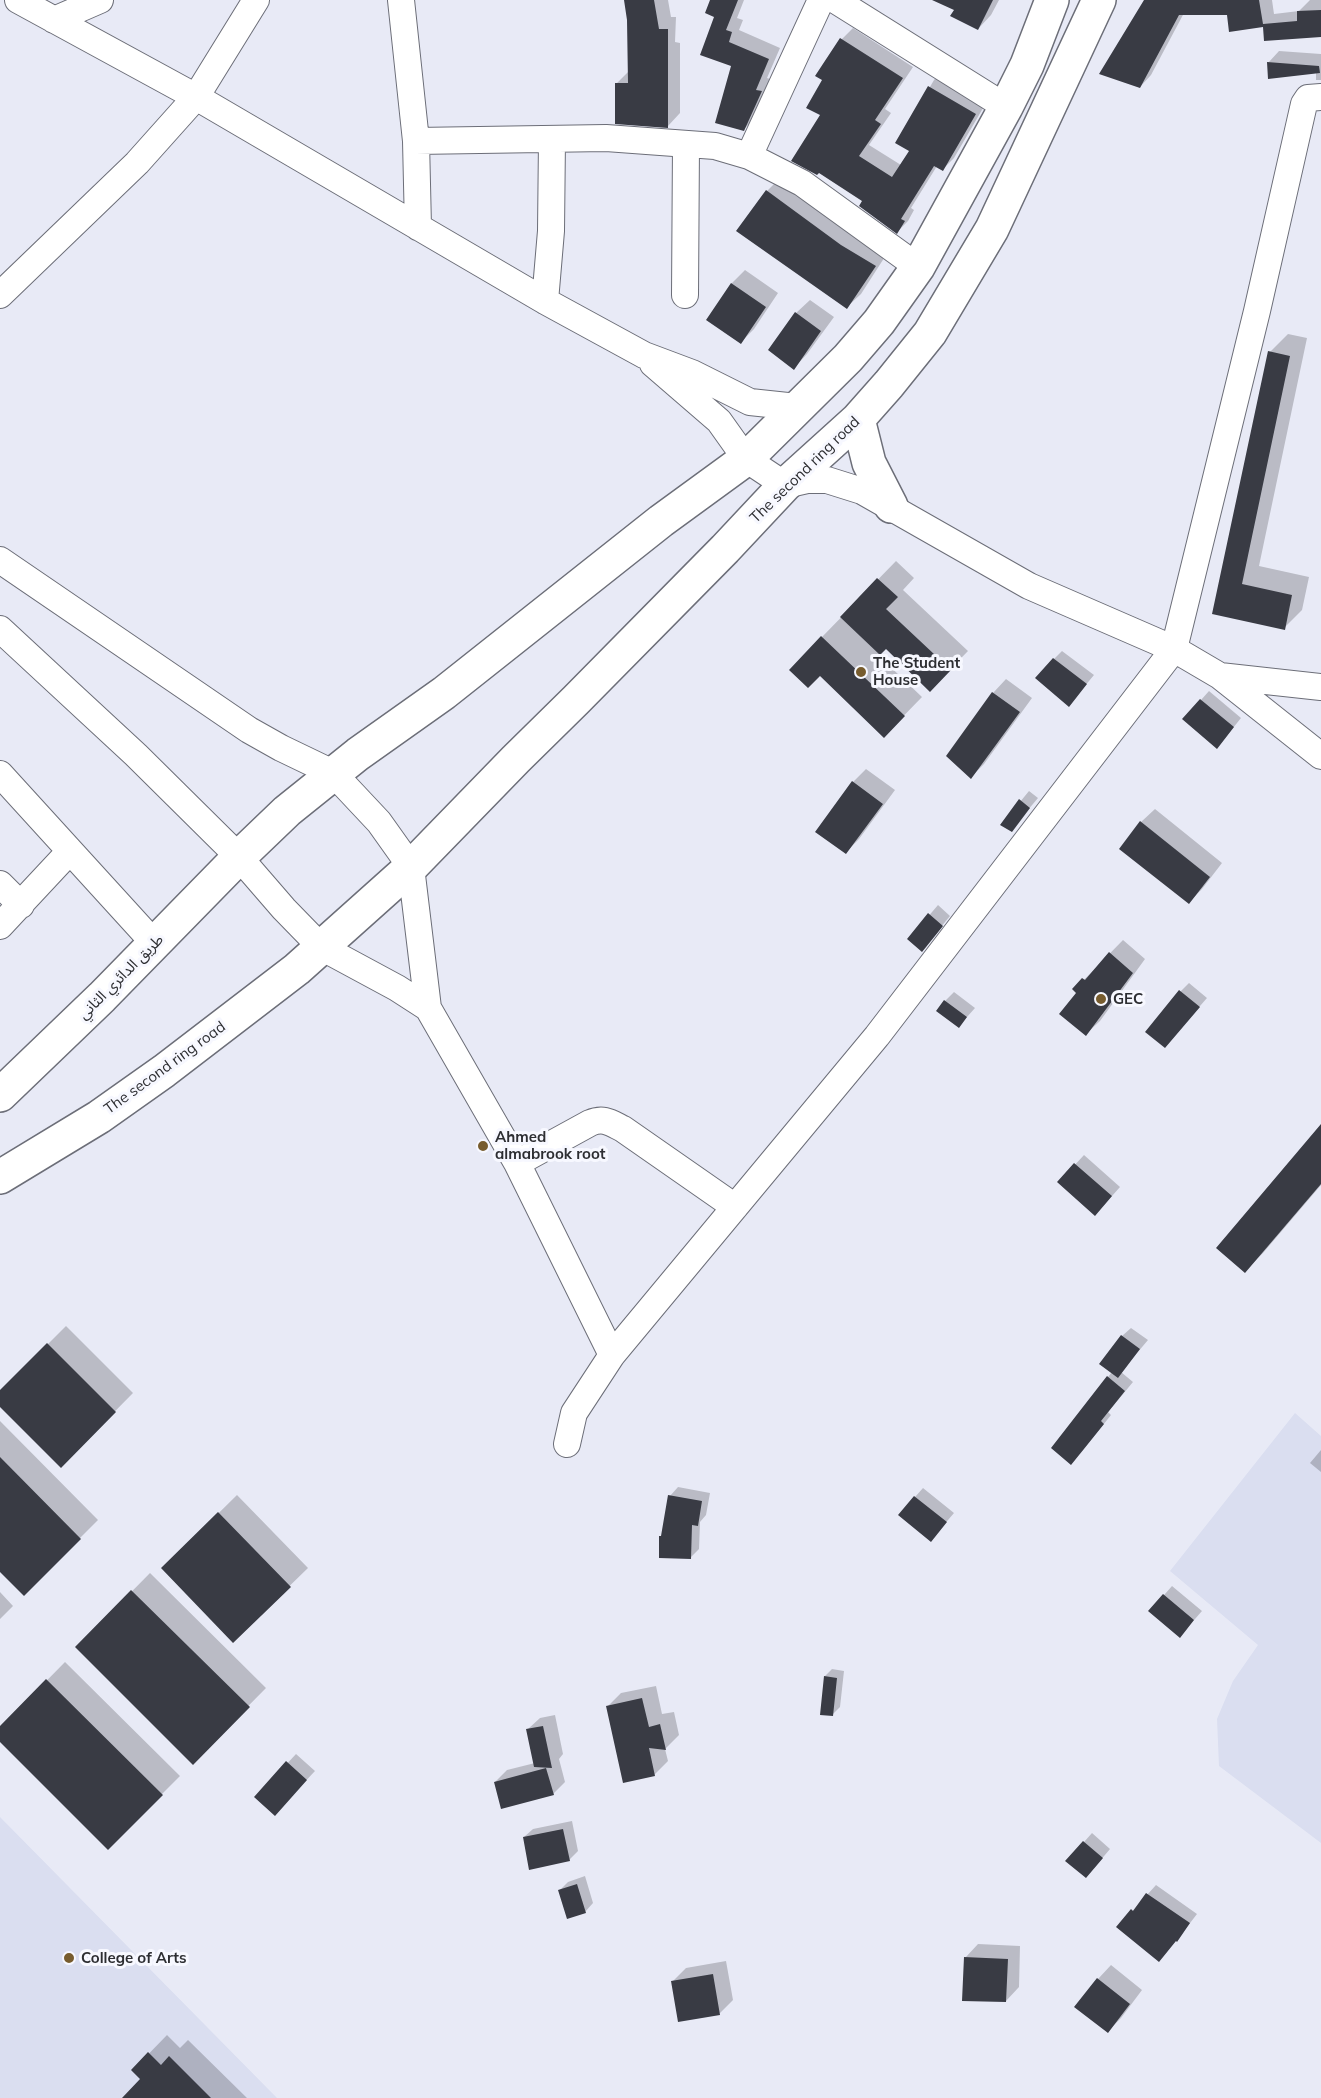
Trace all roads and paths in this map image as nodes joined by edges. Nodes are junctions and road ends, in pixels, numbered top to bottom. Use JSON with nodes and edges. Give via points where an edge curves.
{"nodes":[{"id":1,"x":18,"y":0,"type":"edge"},
{"id":2,"x":100,"y":0,"type":"edge"},
{"id":3,"x":256,"y":0,"type":"edge"},
{"id":4,"x":401,"y":0,"type":"edge"},
{"id":5,"x":821,"y":0,"type":"edge"},
{"id":6,"x":835,"y":0,"type":"edge"},
{"id":7,"x":1052,"y":0,"type":"edge"},
{"id":8,"x":1098,"y":0,"type":"edge"},
{"id":9,"x":54,"y":20,"type":"junction"},
{"id":10,"x":196,"y":96,"type":"junction"},
{"id":11,"x":1321,"y":97,"type":"edge"},
{"id":12,"x":1006,"y":107,"type":"junction"},
{"id":13,"x":552,"y":139,"type":"junction"},
{"id":14,"x":416,"y":141,"type":"junction"},
{"id":15,"x":686,"y":144,"type":"junction"},
{"id":16,"x":748,"y":156,"type":"junction"},
{"id":17,"x":418,"y":227,"type":"junction"},
{"id":18,"x":918,"y":267,"type":"junction"},
{"id":19,"x":0,"y":295,"type":"edge"},
{"id":20,"x":685,"y":296,"type":"dead end"},
{"id":21,"x":545,"y":301,"type":"junction"},
{"id":22,"x":644,"y":355,"type":"junction"},
{"id":23,"x":797,"y":407,"type":"junction"},
{"id":24,"x":858,"y":419,"type":"junction"},
{"id":25,"x":746,"y":459,"type":"junction"},
{"id":26,"x":785,"y":485,"type":"junction"},
{"id":27,"x":891,"y":506,"type":"junction"},
{"id":28,"x":0,"y":560,"type":"edge"},
{"id":29,"x":0,"y":628,"type":"edge"},
{"id":30,"x":1174,"y":649,"type":"junction"},
{"id":31,"x":1220,"y":676,"type":"junction"},
{"id":32,"x":1321,"y":687,"type":"edge"},
{"id":33,"x":1321,"y":756,"type":"edge"},
{"id":34,"x":333,"y":773,"type":"junction"},
{"id":35,"x":0,"y":774,"type":"edge"},
{"id":36,"x":70,"y":851,"type":"junction"},
{"id":37,"x":239,"y":857,"type":"junction"},
{"id":38,"x":411,"y":867,"type":"junction"},
{"id":39,"x":0,"y":884,"type":"edge"},
{"id":40,"x":21,"y":905,"type":"junction"},
{"id":41,"x":0,"y":926,"type":"edge"},
{"id":42,"x":154,"y":943,"type":"junction"},
{"id":43,"x":321,"y":947,"type":"junction"},
{"id":44,"x":428,"y":1008,"type":"junction"},
{"id":45,"x":0,"y":1093,"type":"edge"},
{"id":46,"x":517,"y":1163,"type":"junction"},
{"id":47,"x":0,"y":1177,"type":"edge"},
{"id":48,"x":735,"y":1207,"type":"junction"},
{"id":49,"x":612,"y":1355,"type":"junction"},
{"id":50,"x":567,"y":1444,"type":"dead end"}],
"edges":[{"from":1,"to":9,"type":"street"},
{"from":2,"to":9,"type":"street"},
{"from":3,"to":10,"type":"street"},
{"from":4,"to":14,"type":"street"},
{"from":5,"to":16,"type":"street"},
{"from":6,"to":12,"type":"street"},
{"from":7,"to":12,"type":"main road"},
{"from":8,"to":24,"type":"main road","name":"The second ring road","via":[[992,229],[930,333]]},
{"from":9,"to":10,"type":"street"},
{"from":10,"to":17,"type":"street"},
{"from":10,"to":19,"type":"street","via":[[136,163]]},
{"from":11,"to":30,"type":"street","via":[[1308,98],[1304,104]]},
{"from":12,"to":18,"type":"main road"},
{"from":13,"to":14,"type":"street"},
{"from":13,"to":15,"type":"street","via":[[606,138]]},
{"from":13,"to":21,"type":"street"},
{"from":14,"to":17,"type":"street"},
{"from":15,"to":16,"type":"street","via":[[715,146]]},
{"from":15,"to":20,"type":"street"},
{"from":16,"to":18,"type":"street","via":[[802,183]]},
{"from":17,"to":21,"type":"street"},
{"from":18,"to":23,"type":"main road","via":[[848,358]]},
{"from":21,"to":22,"type":"street"},
{"from":22,"to":23,"type":"street","via":[[692,373],[750,402]]},
{"from":22,"to":25,"type":"street","via":[[718,422]]},
{"from":23,"to":25,"type":"main road"},
{"from":24,"to":26,"type":"main road","name":"The second ring road"},
{"from":24,"to":27,"type":"main road","via":[[869,463]]},
{"from":25,"to":26,"type":"street"},
{"from":25,"to":34,"type":"main road","via":[[661,521],[444,693]]},
{"from":26,"to":27,"type":"street","via":[[827,480],[862,490]]},
{"from":26,"to":38,"type":"main road","name":"The second ring road"},
{"from":27,"to":30,"type":"street","via":[[1029,586]]},
{"from":28,"to":34,"type":"street","via":[[249,730]]},
{"from":29,"to":37,"type":"street"},
{"from":30,"to":31,"type":"street"},
{"from":30,"to":48,"type":"street","via":[[877,1036]]},
{"from":31,"to":32,"type":"street"},
{"from":31,"to":33,"type":"street"},
{"from":34,"to":37,"type":"main road","name":"طريق الدائري الثاني"},
{"from":34,"to":38,"type":"street","via":[[379,822]]},
{"from":35,"to":36,"type":"street"},
{"from":36,"to":40,"type":"street"},
{"from":36,"to":42,"type":"street"},
{"from":37,"to":42,"type":"main road","name":"طريق الدائري الثاني"},
{"from":37,"to":43,"type":"street"},
{"from":38,"to":43,"type":"main road","name":"The second ring road"},
{"from":38,"to":44,"type":"street"},
{"from":39,"to":40,"type":"street"},
{"from":40,"to":41,"type":"street"},
{"from":42,"to":45,"type":"main road","name":"طريق الدائري الثاني"},
{"from":43,"to":44,"type":"street"},
{"from":43,"to":47,"type":"main road","name":"The second ring road","via":[[99,1117]]},
{"from":44,"to":46,"type":"street"},
{"from":46,"to":48,"type":"street","via":[[599,1119],[623,1129]]},
{"from":46,"to":49,"type":"street"},
{"from":48,"to":49,"type":"street"},
{"from":49,"to":50,"type":"street","via":[[574,1413]]}]}
